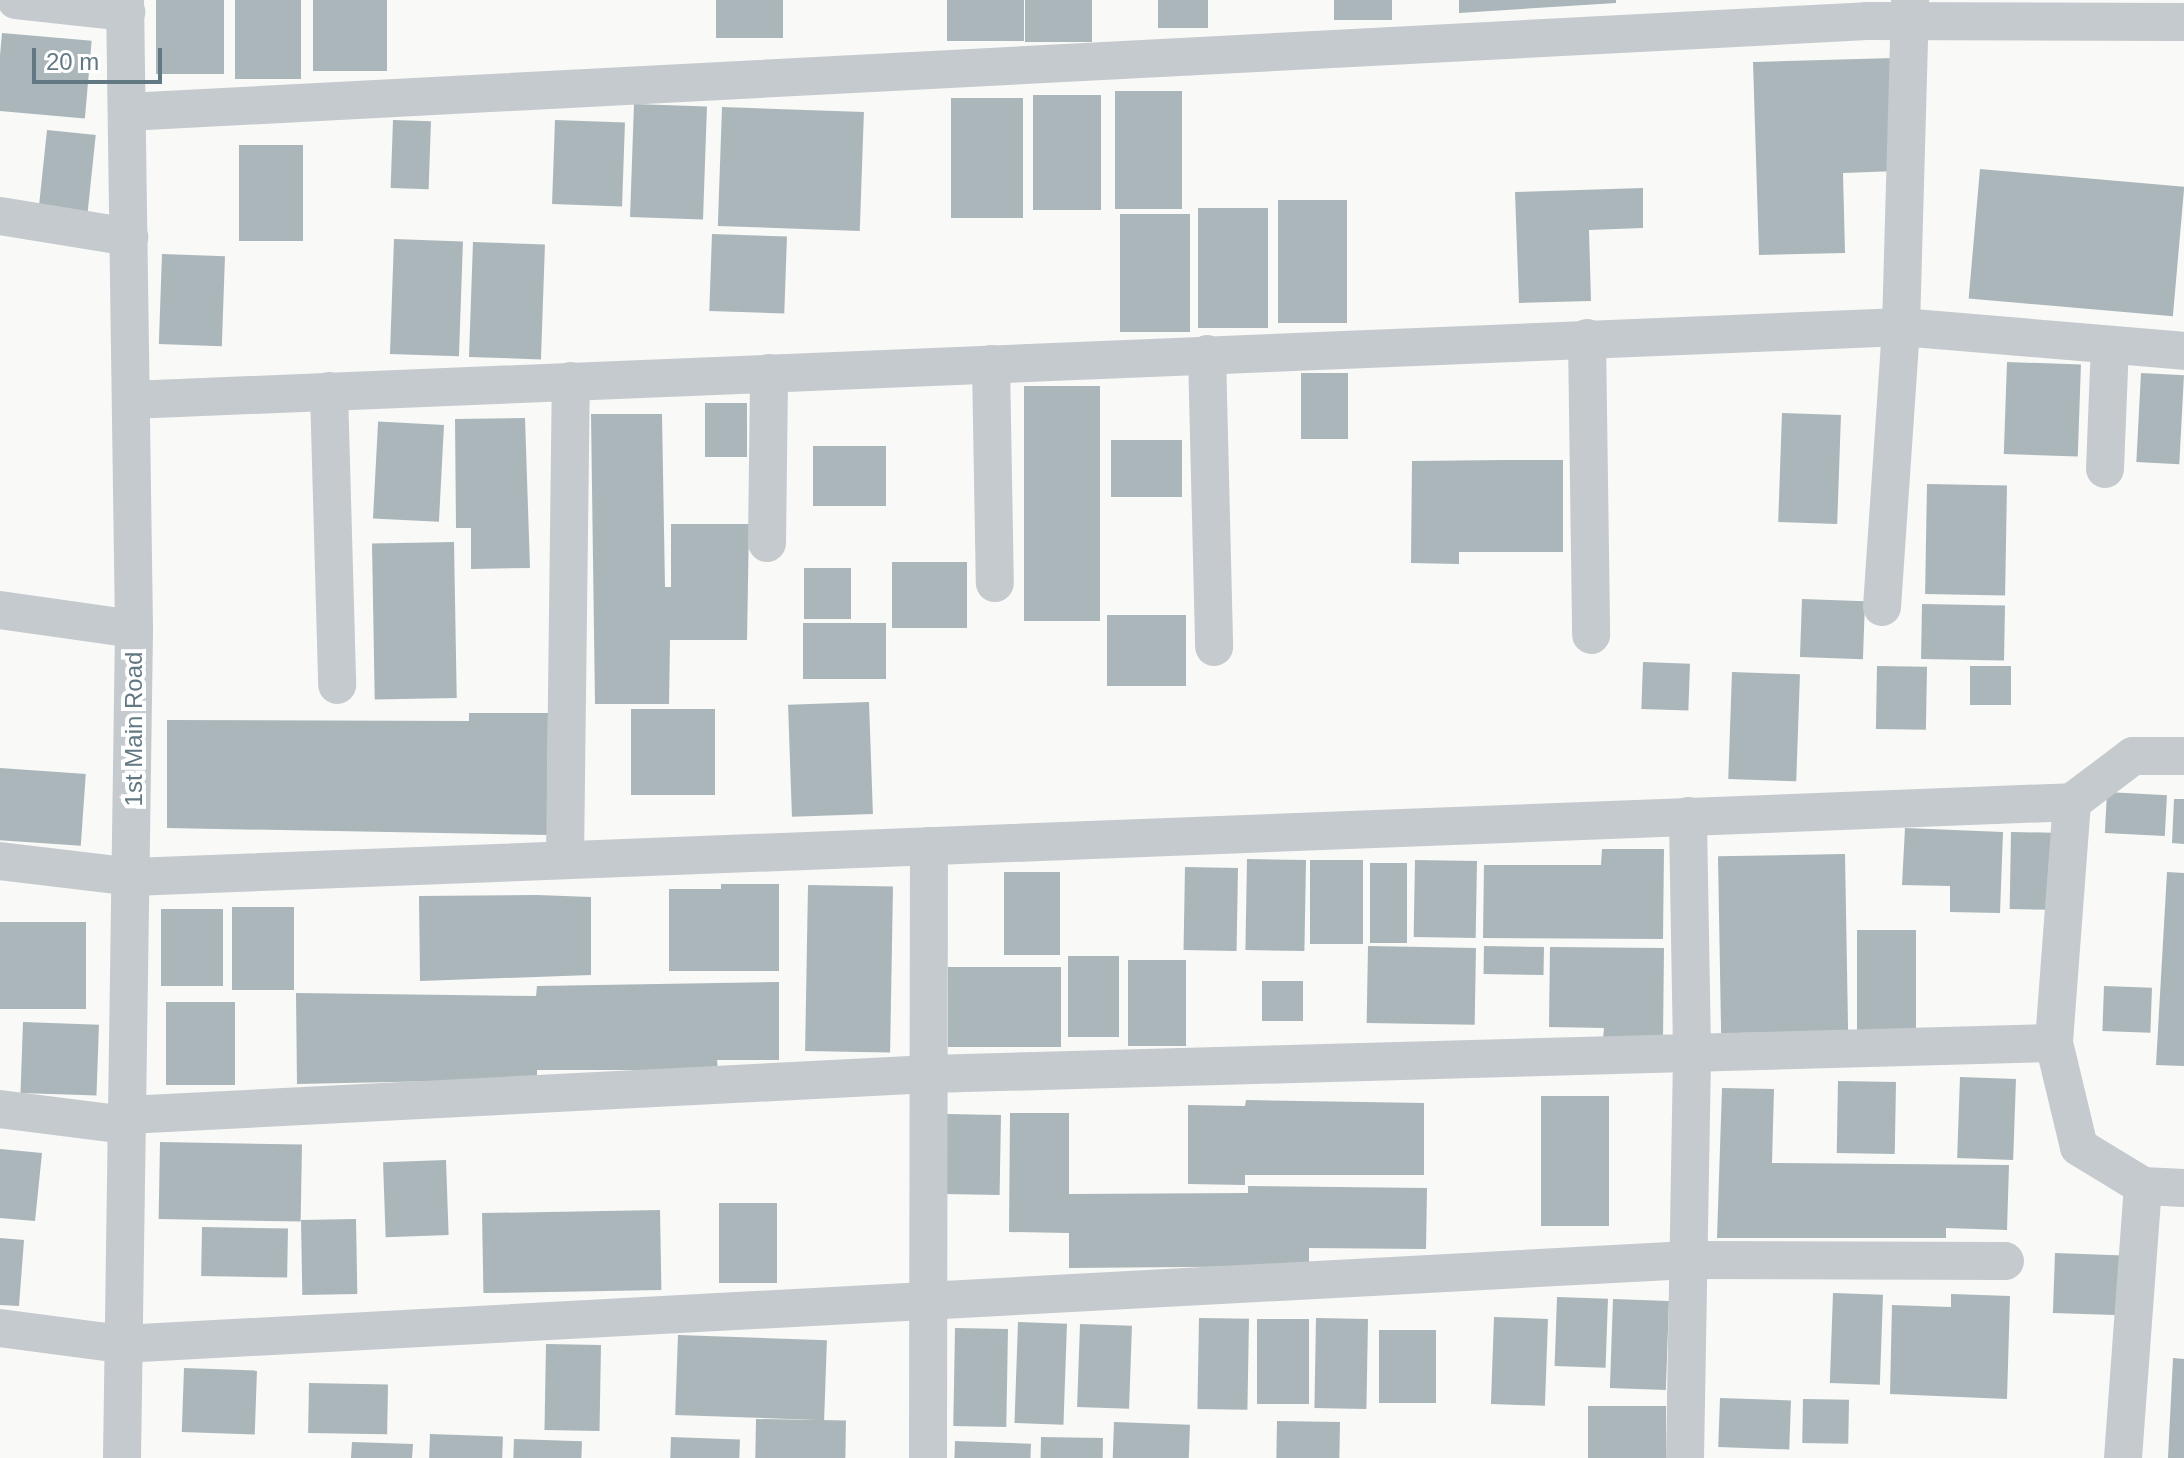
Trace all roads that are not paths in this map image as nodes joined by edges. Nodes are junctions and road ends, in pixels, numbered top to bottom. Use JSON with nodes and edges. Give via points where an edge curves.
{"nodes":[{"id":1,"x":16,"y":0,"type":"edge"},
{"id":2,"x":125,"y":6,"type":"edge"},
{"id":3,"x":1910,"y":11,"type":"edge"},
{"id":4,"x":2184,"y":22,"type":"edge"},
{"id":5,"x":127,"y":112,"type":"junction"},
{"id":6,"x":0,"y":216,"type":"edge"},
{"id":7,"x":129,"y":237,"type":"junction"},
{"id":8,"x":1901,"y":327,"type":"junction"},
{"id":9,"x":1587,"y":338,"type":"junction"},
{"id":10,"x":2110,"y":345,"type":"junction"},
{"id":11,"x":2184,"y":351,"type":"edge"},
{"id":12,"x":1207,"y":354,"type":"junction"},
{"id":13,"x":991,"y":364,"type":"junction"},
{"id":14,"x":769,"y":373,"type":"junction"},
{"id":15,"x":571,"y":381,"type":"junction"},
{"id":16,"x":329,"y":391,"type":"junction"},
{"id":17,"x":131,"y":400,"type":"junction"},
{"id":18,"x":2105,"y":469,"type":"dead end"},
{"id":19,"x":767,"y":543,"type":"dead end"},
{"id":20,"x":995,"y":583,"type":"dead end"},
{"id":21,"x":1882,"y":607,"type":"dead end"},
{"id":22,"x":0,"y":610,"type":"edge"},
{"id":23,"x":134,"y":629,"type":"junction"},
{"id":24,"x":1591,"y":635,"type":"dead end"},
{"id":25,"x":1214,"y":647,"type":"dead end"},
{"id":26,"x":337,"y":685,"type":"dead end"},
{"id":27,"x":2184,"y":756,"type":"edge"},
{"id":28,"x":2072,"y":802,"type":"junction"},
{"id":29,"x":1688,"y":816,"type":"junction"},
{"id":30,"x":929,"y":846,"type":"junction"},
{"id":31,"x":565,"y":859,"type":"junction"},
{"id":32,"x":0,"y":861,"type":"edge"},
{"id":33,"x":132,"y":877,"type":"junction"},
{"id":34,"x":2054,"y":1043,"type":"junction"},
{"id":35,"x":1692,"y":1050,"type":"junction"},
{"id":36,"x":930,"y":1074,"type":"junction"},
{"id":37,"x":0,"y":1109,"type":"edge"},
{"id":38,"x":127,"y":1120,"type":"junction"},
{"id":39,"x":2143,"y":1186,"type":"junction"},
{"id":40,"x":2184,"y":1188,"type":"edge"},
{"id":41,"x":1689,"y":1260,"type":"junction"},
{"id":42,"x":2005,"y":1261,"type":"dead end"},
{"id":43,"x":929,"y":1304,"type":"junction"},
{"id":44,"x":0,"y":1328,"type":"edge"},
{"id":45,"x":122,"y":1344,"type":"junction"},
{"id":46,"x":122,"y":1458,"type":"edge"},
{"id":47,"x":928,"y":1458,"type":"edge"},
{"id":48,"x":1685,"y":1458,"type":"edge"},
{"id":49,"x":2123,"y":1458,"type":"edge"}],
"edges":[{"from":1,"to":2,"type":"street"},
{"from":2,"to":5,"type":"street","name":"1st Main Road"},
{"from":3,"to":4,"type":"street"},
{"from":3,"to":5,"type":"street"},
{"from":3,"to":8,"type":"street"},
{"from":5,"to":7,"type":"street","name":"1st Main Road"},
{"from":6,"to":7,"type":"street"},
{"from":7,"to":17,"type":"street","name":"1st Main Road"},
{"from":8,"to":9,"type":"street"},
{"from":8,"to":10,"type":"street"},
{"from":8,"to":21,"type":"street"},
{"from":9,"to":12,"type":"street"},
{"from":9,"to":24,"type":"street"},
{"from":10,"to":11,"type":"street"},
{"from":10,"to":18,"type":"street"},
{"from":12,"to":13,"type":"street"},
{"from":12,"to":25,"type":"street"},
{"from":13,"to":14,"type":"street"},
{"from":13,"to":20,"type":"street"},
{"from":14,"to":15,"type":"street"},
{"from":14,"to":19,"type":"street"},
{"from":15,"to":16,"type":"street"},
{"from":15,"to":31,"type":"street"},
{"from":16,"to":17,"type":"street"},
{"from":16,"to":26,"type":"street"},
{"from":17,"to":23,"type":"street","name":"1st Main Road"},
{"from":22,"to":23,"type":"street"},
{"from":23,"to":33,"type":"street","name":"1st Main Road"},
{"from":27,"to":28,"type":"street","via":[[2133,756]]},
{"from":28,"to":29,"type":"street"},
{"from":28,"to":34,"type":"street"},
{"from":29,"to":30,"type":"street"},
{"from":29,"to":35,"type":"street"},
{"from":30,"to":31,"type":"street"},
{"from":30,"to":36,"type":"street"},
{"from":31,"to":33,"type":"street"},
{"from":32,"to":33,"type":"street"},
{"from":33,"to":38,"type":"street","name":"1st Main Road"},
{"from":34,"to":35,"type":"street"},
{"from":34,"to":39,"type":"street","via":[[2079,1147]]},
{"from":35,"to":36,"type":"street"},
{"from":35,"to":41,"type":"street"},
{"from":36,"to":38,"type":"street"},
{"from":36,"to":43,"type":"street"},
{"from":37,"to":38,"type":"street"},
{"from":38,"to":45,"type":"street","name":"1st Main Road"},
{"from":39,"to":40,"type":"street"},
{"from":39,"to":49,"type":"street"},
{"from":41,"to":42,"type":"street"},
{"from":41,"to":43,"type":"street"},
{"from":41,"to":48,"type":"street"},
{"from":43,"to":45,"type":"street"},
{"from":43,"to":47,"type":"street"},
{"from":44,"to":45,"type":"street"},
{"from":45,"to":46,"type":"street","name":"1st Main Road"}]}
